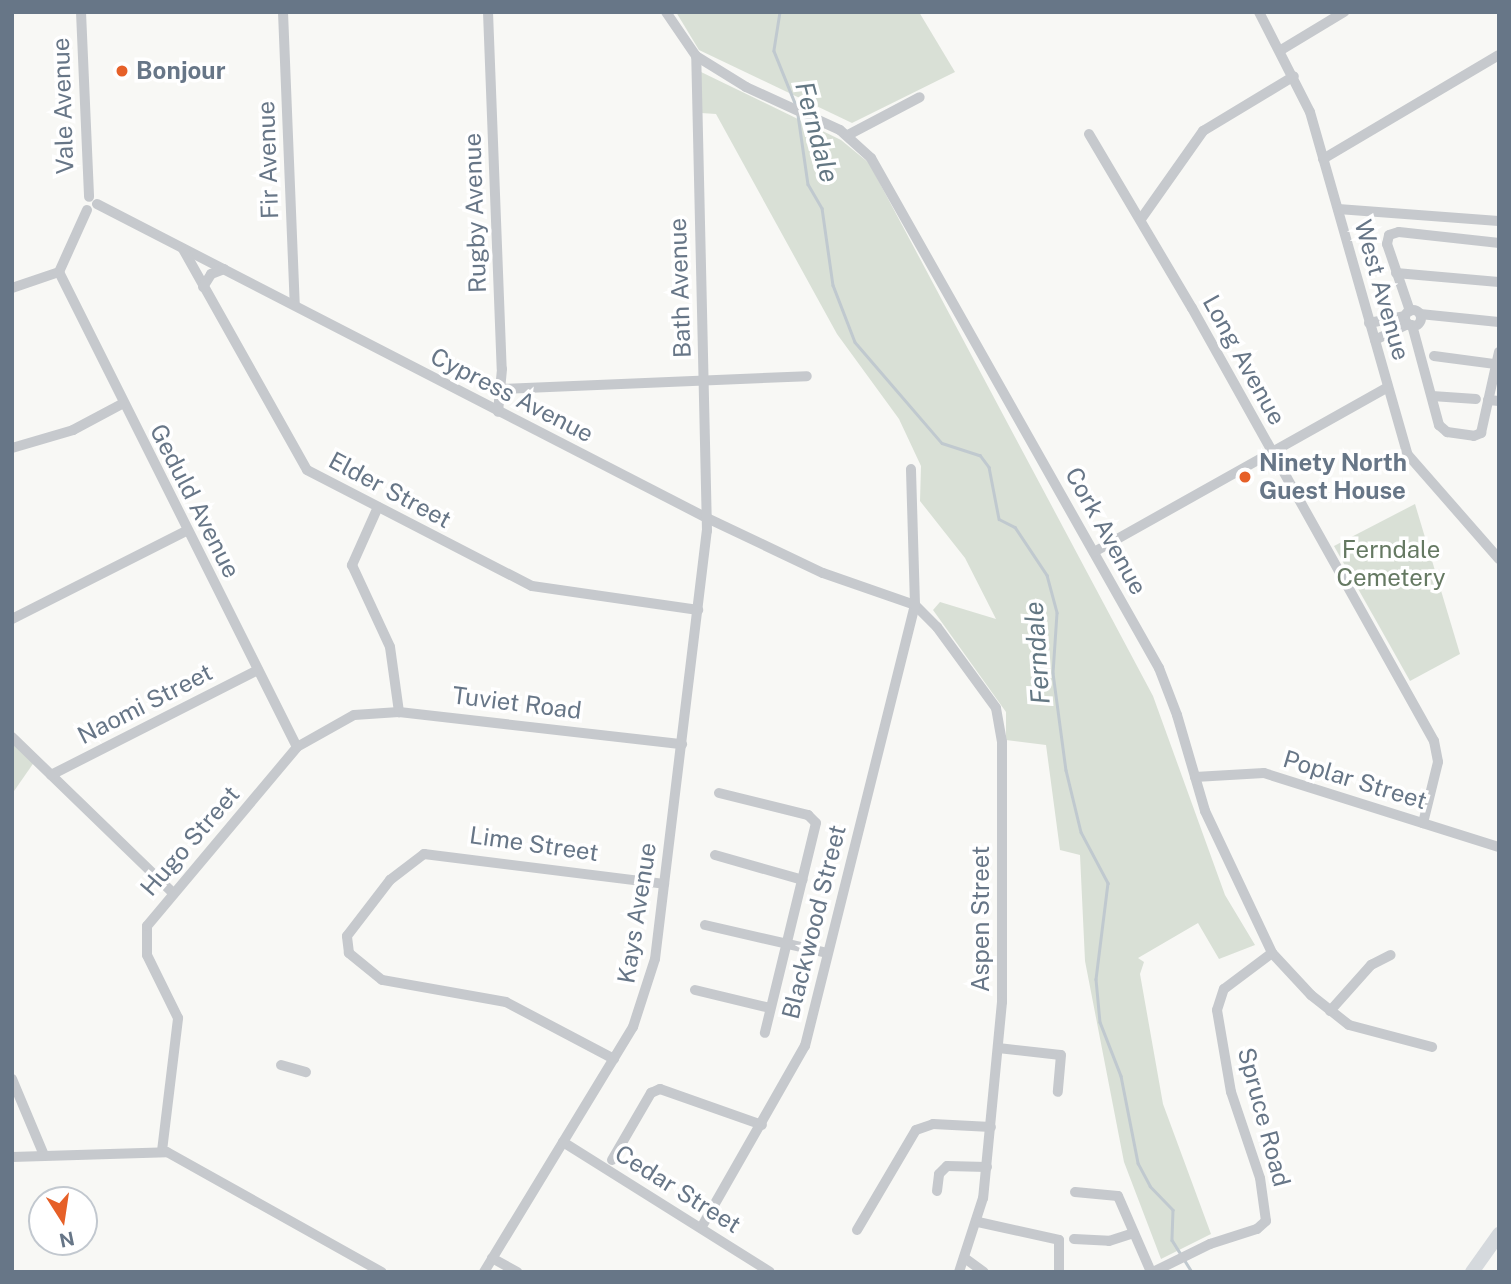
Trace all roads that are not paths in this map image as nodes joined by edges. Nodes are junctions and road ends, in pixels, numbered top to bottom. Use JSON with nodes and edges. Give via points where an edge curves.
{"nodes":[{"id":1,"x":80,"y":12,"type":"edge"},
{"id":2,"x":283,"y":12,"type":"edge"},
{"id":3,"x":488,"y":12,"type":"edge"},
{"id":4,"x":666,"y":12,"type":"edge"},
{"id":5,"x":1259,"y":12,"type":"edge"},
{"id":6,"x":1344,"y":12,"type":"edge"},
{"id":7,"x":1281,"y":50,"type":"junction"},
{"id":8,"x":1499,"y":55,"type":"edge"},
{"id":9,"x":696,"y":56,"type":"junction"},
{"id":10,"x":1294,"y":76,"type":"junction"},
{"id":11,"x":920,"y":97,"type":"dead end"},
{"id":12,"x":1089,"y":134,"type":"dead end"},
{"id":13,"x":848,"y":135,"type":"junction"},
{"id":14,"x":1323,"y":159,"type":"junction"},
{"id":15,"x":93,"y":201,"type":"junction"},
{"id":16,"x":1338,"y":209,"type":"junction"},
{"id":17,"x":1141,"y":219,"type":"junction"},
{"id":18,"x":1499,"y":221,"type":"edge"},
{"id":19,"x":1499,"y":243,"type":"edge"},
{"id":20,"x":183,"y":249,"type":"junction"},
{"id":21,"x":224,"y":269,"type":"junction"},
{"id":22,"x":59,"y":272,"type":"junction"},
{"id":23,"x":1396,"y":273,"type":"junction"},
{"id":24,"x":1499,"y":282,"type":"edge"},
{"id":25,"x":203,"y":287,"type":"junction"},
{"id":26,"x":12,"y":288,"type":"edge"},
{"id":27,"x":295,"y":305,"type":"junction"},
{"id":28,"x":1411,"y":318,"type":"junction"},
{"id":29,"x":1499,"y":322,"type":"edge"},
{"id":30,"x":1370,"y":323,"type":"junction"},
{"id":31,"x":1375,"y":340,"type":"junction"},
{"id":32,"x":1499,"y":352,"type":"edge"},
{"id":33,"x":1434,"y":356,"type":"dead end"},
{"id":34,"x":1494,"y":364,"type":"junction"},
{"id":35,"x":807,"y":376,"type":"dead end"},
{"id":36,"x":704,"y":380,"type":"junction"},
{"id":37,"x":1388,"y":387,"type":"junction"},
{"id":38,"x":501,"y":388,"type":"junction"},
{"id":39,"x":1432,"y":396,"type":"junction"},
{"id":40,"x":1476,"y":399,"type":"dead end"},
{"id":41,"x":1493,"y":401,"type":"edge"},
{"id":42,"x":122,"y":404,"type":"junction"},
{"id":43,"x":498,"y":412,"type":"junction"},
{"id":44,"x":12,"y":448,"type":"edge"},
{"id":45,"x":1271,"y":451,"type":"junction"},
{"id":46,"x":911,"y":469,"type":"dead end"},
{"id":47,"x":378,"y":507,"type":"junction"},
{"id":48,"x":707,"y":518,"type":"junction"},
{"id":49,"x":186,"y":531,"type":"junction"},
{"id":50,"x":1094,"y":552,"type":"junction"},
{"id":51,"x":1499,"y":559,"type":"edge"},
{"id":52,"x":915,"y":605,"type":"junction"},
{"id":53,"x":698,"y":610,"type":"junction"},
{"id":54,"x":12,"y":619,"type":"edge"},
{"id":55,"x":258,"y":670,"type":"junction"},
{"id":56,"x":399,"y":712,"type":"junction"},
{"id":57,"x":348,"y":718,"type":"joint"},
{"id":58,"x":12,"y":737,"type":"edge"},
{"id":59,"x":682,"y":744,"type":"junction"},
{"id":60,"x":297,"y":747,"type":"junction"},
{"id":61,"x":51,"y":775,"type":"junction"},
{"id":62,"x":1195,"y":776,"type":"junction"},
{"id":63,"x":719,"y":793,"type":"dead end"},
{"id":64,"x":1423,"y":823,"type":"junction"},
{"id":65,"x":1499,"y":848,"type":"edge"},
{"id":66,"x":715,"y":855,"type":"dead end"},
{"id":67,"x":803,"y":880,"type":"junction"},
{"id":68,"x":664,"y":884,"type":"junction"},
{"id":69,"x":172,"y":892,"type":"junction"},
{"id":70,"x":705,"y":925,"type":"dead end"},
{"id":71,"x":786,"y":945,"type":"junction"},
{"id":72,"x":828,"y":953,"type":"junction"},
{"id":73,"x":1272,"y":953,"type":"junction"},
{"id":74,"x":1391,"y":955,"type":"dead end"},
{"id":75,"x":695,"y":990,"type":"dead end"},
{"id":76,"x":770,"y":1008,"type":"junction"},
{"id":77,"x":1330,"y":1011,"type":"junction"},
{"id":78,"x":765,"y":1034,"type":"dead end"},
{"id":79,"x":1432,"y":1047,"type":"dead end"},
{"id":80,"x":998,"y":1048,"type":"junction"},
{"id":81,"x":614,"y":1059,"type":"junction"},
{"id":82,"x":281,"y":1065,"type":"dead end"},
{"id":83,"x":306,"y":1072,"type":"dead end"},
{"id":84,"x":12,"y":1079,"type":"edge"},
{"id":85,"x":1058,"y":1093,"type":"dead end"},
{"id":86,"x":762,"y":1125,"type":"junction"},
{"id":87,"x":991,"y":1126,"type":"junction"},
{"id":88,"x":563,"y":1142,"type":"junction"},
{"id":89,"x":162,"y":1151,"type":"junction"},
{"id":90,"x":44,"y":1156,"type":"junction"},
{"id":91,"x":12,"y":1157,"type":"edge"},
{"id":92,"x":612,"y":1160,"type":"dead end"},
{"id":93,"x":987,"y":1167,"type":"junction"},
{"id":94,"x":937,"y":1191,"type":"dead end"},
{"id":95,"x":1075,"y":1192,"type":"dead end"},
{"id":96,"x":978,"y":1222,"type":"junction"},
{"id":97,"x":701,"y":1227,"type":"junction"},
{"id":98,"x":857,"y":1230,"type":"dead end"},
{"id":99,"x":1135,"y":1233,"type":"junction"},
{"id":100,"x":1499,"y":1234,"type":"edge"},
{"id":101,"x":1074,"y":1239,"type":"dead end"},
{"id":102,"x":492,"y":1258,"type":"junction"},
{"id":103,"x":966,"y":1259,"type":"junction"},
{"id":104,"x":382,"y":1272,"type":"edge"},
{"id":105,"x":484,"y":1272,"type":"edge"},
{"id":106,"x":517,"y":1272,"type":"edge"},
{"id":107,"x":770,"y":1272,"type":"edge"},
{"id":108,"x":960,"y":1272,"type":"edge"},
{"id":109,"x":984,"y":1272,"type":"edge"},
{"id":110,"x":1059,"y":1272,"type":"edge"},
{"id":111,"x":1152,"y":1272,"type":"edge"},
{"id":112,"x":1472,"y":1272,"type":"edge"}],
"edges":[{"from":1,"to":15,"type":"street","name":"Vale Avenue"},
{"from":2,"to":27,"type":"street","name":"Fir Avenue"},
{"from":3,"to":38,"type":"street","name":"Rugby Avenue"},
{"from":4,"to":9,"type":"street"},
{"from":5,"to":7,"type":"street","name":"West Avenue"},
{"from":6,"to":7,"type":"street"},
{"from":7,"to":10,"type":"street","name":"West Avenue"},
{"from":8,"to":14,"type":"street"},
{"from":9,"to":13,"type":"street","name":"Cork Avenue","via":[[746,87]]},
{"from":9,"to":36,"type":"street","name":"Bath Avenue"},
{"from":10,"to":14,"type":"street","name":"West Avenue"},
{"from":10,"to":17,"type":"street","via":[[1203,131]]},
{"from":11,"to":13,"type":"street"},
{"from":12,"to":17,"type":"street","name":"Long Avenue"},
{"from":13,"to":50,"type":"street","name":"Cork Avenue","via":[[877,167]]},
{"from":14,"to":16,"type":"street","name":"West Avenue"},
{"from":15,"to":20,"type":"street","name":"Cypress Avenue"},
{"from":15,"to":22,"type":"street"},
{"from":16,"to":18,"type":"street"},
{"from":16,"to":30,"type":"street","name":"West Avenue"},
{"from":17,"to":45,"type":"street","name":"Long Avenue"},
{"from":19,"to":23,"type":"street","via":[[1395,232],[1386,240]]},
{"from":20,"to":21,"type":"street","name":"Cypress Avenue"},
{"from":20,"to":25,"type":"street","name":"Elder Street"},
{"from":21,"to":25,"type":"street","via":[[211,274]]},
{"from":21,"to":27,"type":"street","name":"Cypress Avenue"},
{"from":22,"to":26,"type":"street"},
{"from":22,"to":42,"type":"street","name":"Geduld Avenue"},
{"from":23,"to":24,"type":"street"},
{"from":23,"to":28,"type":"street"},
{"from":25,"to":47,"type":"street","name":"Elder Street","via":[[302,465]]},
{"from":27,"to":43,"type":"street","name":"Cypress Avenue"},
{"from":28,"to":29,"type":"street"},
{"from":28,"to":30,"type":"street"},
{"from":28,"to":31,"type":"street"},
{"from":28,"to":39,"type":"street"},
{"from":30,"to":31,"type":"street","name":"West Avenue"},
{"from":31,"to":37,"type":"street","name":"West Avenue"},
{"from":32,"to":34,"type":"street"},
{"from":33,"to":34,"type":"street"},
{"from":34,"to":41,"type":"street"},
{"from":35,"to":36,"type":"street"},
{"from":36,"to":38,"type":"street"},
{"from":36,"to":48,"type":"street","name":"Bath Avenue"},
{"from":37,"to":45,"type":"street"},
{"from":37,"to":51,"type":"street","name":"West Avenue","via":[[1412,463]]},
{"from":38,"to":43,"type":"street","name":"Rugby Avenue"},
{"from":39,"to":40,"type":"street"},
{"from":39,"to":41,"type":"street","via":[[1442,429],[1474,436],[1482,430]]},
{"from":42,"to":44,"type":"street","via":[[73,430]]},
{"from":42,"to":49,"type":"street","name":"Geduld Avenue"},
{"from":43,"to":48,"type":"street","name":"Cypress Avenue"},
{"from":45,"to":50,"type":"street"},
{"from":45,"to":64,"type":"street","name":"Long Avenue","via":[[1434,741],[1438,762]]},
{"from":46,"to":52,"type":"street","name":"Blackwood Street"},
{"from":47,"to":53,"type":"street","name":"Elder Street","via":[[532,586]]},
{"from":47,"to":56,"type":"street","via":[[352,565],[390,647]]},
{"from":48,"to":52,"type":"street","name":"Cypress Avenue","via":[[823,573]]},
{"from":48,"to":53,"type":"street","name":"Kays Avenue"},
{"from":49,"to":54,"type":"street"},
{"from":49,"to":55,"type":"street","name":"Geduld Avenue"},
{"from":50,"to":62,"type":"street","name":"Cork Avenue","via":[[1166,681]]},
{"from":52,"to":72,"type":"street","name":"Blackwood Street"},
{"from":52,"to":80,"type":"street","name":"Aspen Street","via":[[937,627],[1000,718],[1004,950]]},
{"from":53,"to":59,"type":"street","name":"Kays Avenue"},
{"from":55,"to":60,"type":"street","name":"Geduld Avenue"},
{"from":55,"to":61,"type":"street","name":"Naomi Street"},
{"from":56,"to":57,"type":"street","name":"Tuviet Road"},
{"from":56,"to":59,"type":"street","name":"Tuviet Road"},
{"from":57,"to":60,"type":"street","name":"Hugo Street"},
{"from":58,"to":61,"type":"street"},
{"from":59,"to":68,"type":"street","name":"Kays Avenue"},
{"from":60,"to":69,"type":"street","name":"Hugo Street"},
{"from":61,"to":69,"type":"street"},
{"from":62,"to":64,"type":"street","name":"Poplar Street","via":[[1264,773]]},
{"from":62,"to":73,"type":"street","name":"Cork Avenue","via":[[1205,811]]},
{"from":63,"to":67,"type":"street","via":[[814,819],[816,831]]},
{"from":64,"to":65,"type":"street","name":"Poplar Street"},
{"from":66,"to":67,"type":"street"},
{"from":67,"to":71,"type":"street"},
{"from":68,"to":81,"type":"street","name":"Kays Avenue","via":[[649,987]]},
{"from":68,"to":81,"type":"street","name":"Lime Street","via":[[440,852],[411,861],[347,936],[352,956],[387,982],[506,1002]]},
{"from":69,"to":89,"type":"street","name":"Hugo Street","via":[[150,920],[144,938],[178,1018]]},
{"from":70,"to":71,"type":"street"},
{"from":71,"to":72,"type":"street"},
{"from":71,"to":76,"type":"street"},
{"from":72,"to":86,"type":"street","name":"Blackwood Street","via":[[802,1055]]},
{"from":73,"to":77,"type":"street","name":"Cork Avenue"},
{"from":73,"to":111,"type":"street","name":"Spruce Road","via":[[1229,984],[1218,1004],[1231,1092],[1263,1190],[1267,1217],[1257,1229]]},
{"from":74,"to":77,"type":"street","via":[[1375,961]]},
{"from":75,"to":76,"type":"street"},
{"from":76,"to":78,"type":"street"},
{"from":77,"to":79,"type":"street","name":"Cork Avenue","via":[[1366,1032]]},
{"from":80,"to":85,"type":"street","via":[[1060,1055]]},
{"from":80,"to":87,"type":"street","name":"Aspen Street"},
{"from":81,"to":88,"type":"street","name":"Kays Avenue"},
{"from":82,"to":83,"type":"street"},
{"from":84,"to":90,"type":"street"},
{"from":86,"to":92,"type":"street","via":[[660,1088],[651,1093]]},
{"from":86,"to":97,"type":"street","name":"Blackwood Street"},
{"from":87,"to":93,"type":"street","name":"Aspen Street"},
{"from":87,"to":98,"type":"street","via":[[933,1124],[916,1130]]},
{"from":88,"to":97,"type":"street","name":"Cedar Street"},
{"from":88,"to":102,"type":"street","name":"Kays Avenue"},
{"from":89,"to":90,"type":"street"},
{"from":89,"to":104,"type":"street"},
{"from":90,"to":91,"type":"street"},
{"from":93,"to":94,"type":"street","via":[[947,1166],[939,1174]]},
{"from":93,"to":96,"type":"street","name":"Aspen Street"},
{"from":95,"to":99,"type":"street","via":[[1118,1196]]},
{"from":96,"to":103,"type":"street","name":"Aspen Street"},
{"from":96,"to":110,"type":"street","via":[[1059,1240]]},
{"from":97,"to":107,"type":"street","name":"Cedar Street"},
{"from":99,"to":101,"type":"street","via":[[1109,1241]]},
{"from":99,"to":111,"type":"street"},
{"from":100,"to":112,"type":"highway"},
{"from":102,"to":105,"type":"street","name":"Kays Avenue"},
{"from":102,"to":106,"type":"street"},
{"from":103,"to":108,"type":"street"},
{"from":103,"to":109,"type":"street"}]}
